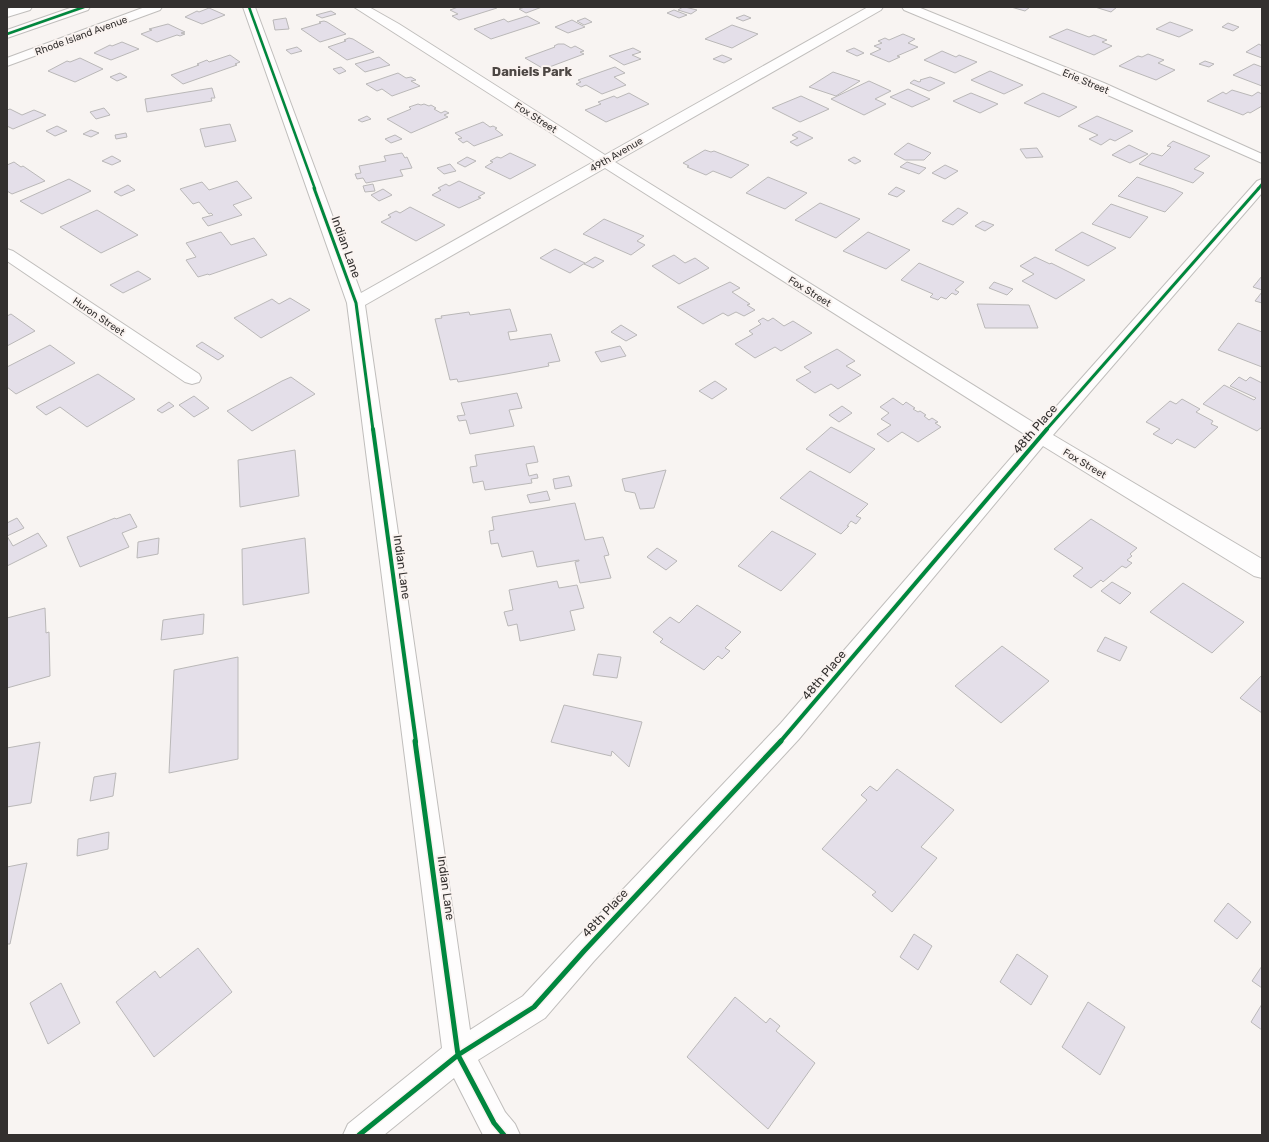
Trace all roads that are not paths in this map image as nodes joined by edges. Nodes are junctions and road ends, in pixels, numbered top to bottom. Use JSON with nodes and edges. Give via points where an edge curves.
{"nodes":[{"id":1,"x":84,"y":7,"type":"edge"},
{"id":2,"x":156,"y":7,"type":"edge"},
{"id":3,"x":249,"y":7,"type":"edge"},
{"id":4,"x":360,"y":7,"type":"edge"},
{"id":5,"x":877,"y":7,"type":"edge"},
{"id":6,"x":908,"y":7,"type":"edge"},
{"id":7,"x":7,"y":34,"type":"edge"},
{"id":8,"x":7,"y":62,"type":"edge"},
{"id":9,"x":1262,"y":159,"type":"edge"},
{"id":10,"x":604,"y":161,"type":"junction"},
{"id":11,"x":1262,"y":184,"type":"edge"},
{"id":12,"x":7,"y":254,"type":"edge"},
{"id":13,"x":356,"y":303,"type":"junction"},
{"id":14,"x":192,"y":378,"type":"dead end"},
{"id":15,"x":1041,"y":436,"type":"junction"},
{"id":16,"x":1262,"y":570,"type":"edge"},
{"id":17,"x":458,"y":1055,"type":"junction"},
{"id":18,"x":359,"y":1135,"type":"edge"},
{"id":19,"x":504,"y":1135,"type":"edge"}],
"edges":[{"from":1,"to":7,"type":"street"},
{"from":2,"to":8,"type":"street","name":"Rhode Island Avenue"},
{"from":3,"to":13,"type":"street","name":"Indian Lane"},
{"from":4,"to":10,"type":"street","name":"Fox Street"},
{"from":5,"to":10,"type":"street","name":"49th Avenue"},
{"from":6,"to":9,"type":"street","name":"Erie Street","via":[[1099,86]]},
{"from":10,"to":13,"type":"street","name":"49th Avenue"},
{"from":10,"to":15,"type":"street","name":"Fox Street"},
{"from":11,"to":15,"type":"street","name":"48th Place"},
{"from":12,"to":14,"type":"street","name":"Huron Street"},
{"from":13,"to":17,"type":"street","name":"Indian Lane"},
{"from":15,"to":16,"type":"street","name":"Fox Street"},
{"from":15,"to":17,"type":"street","name":"48th Place","via":[[790,731],[534,1006]]},
{"from":17,"to":18,"type":"street","name":"48th Place"},
{"from":17,"to":19,"type":"street","name":"Indian Lane","via":[[494,1123]]}]}
